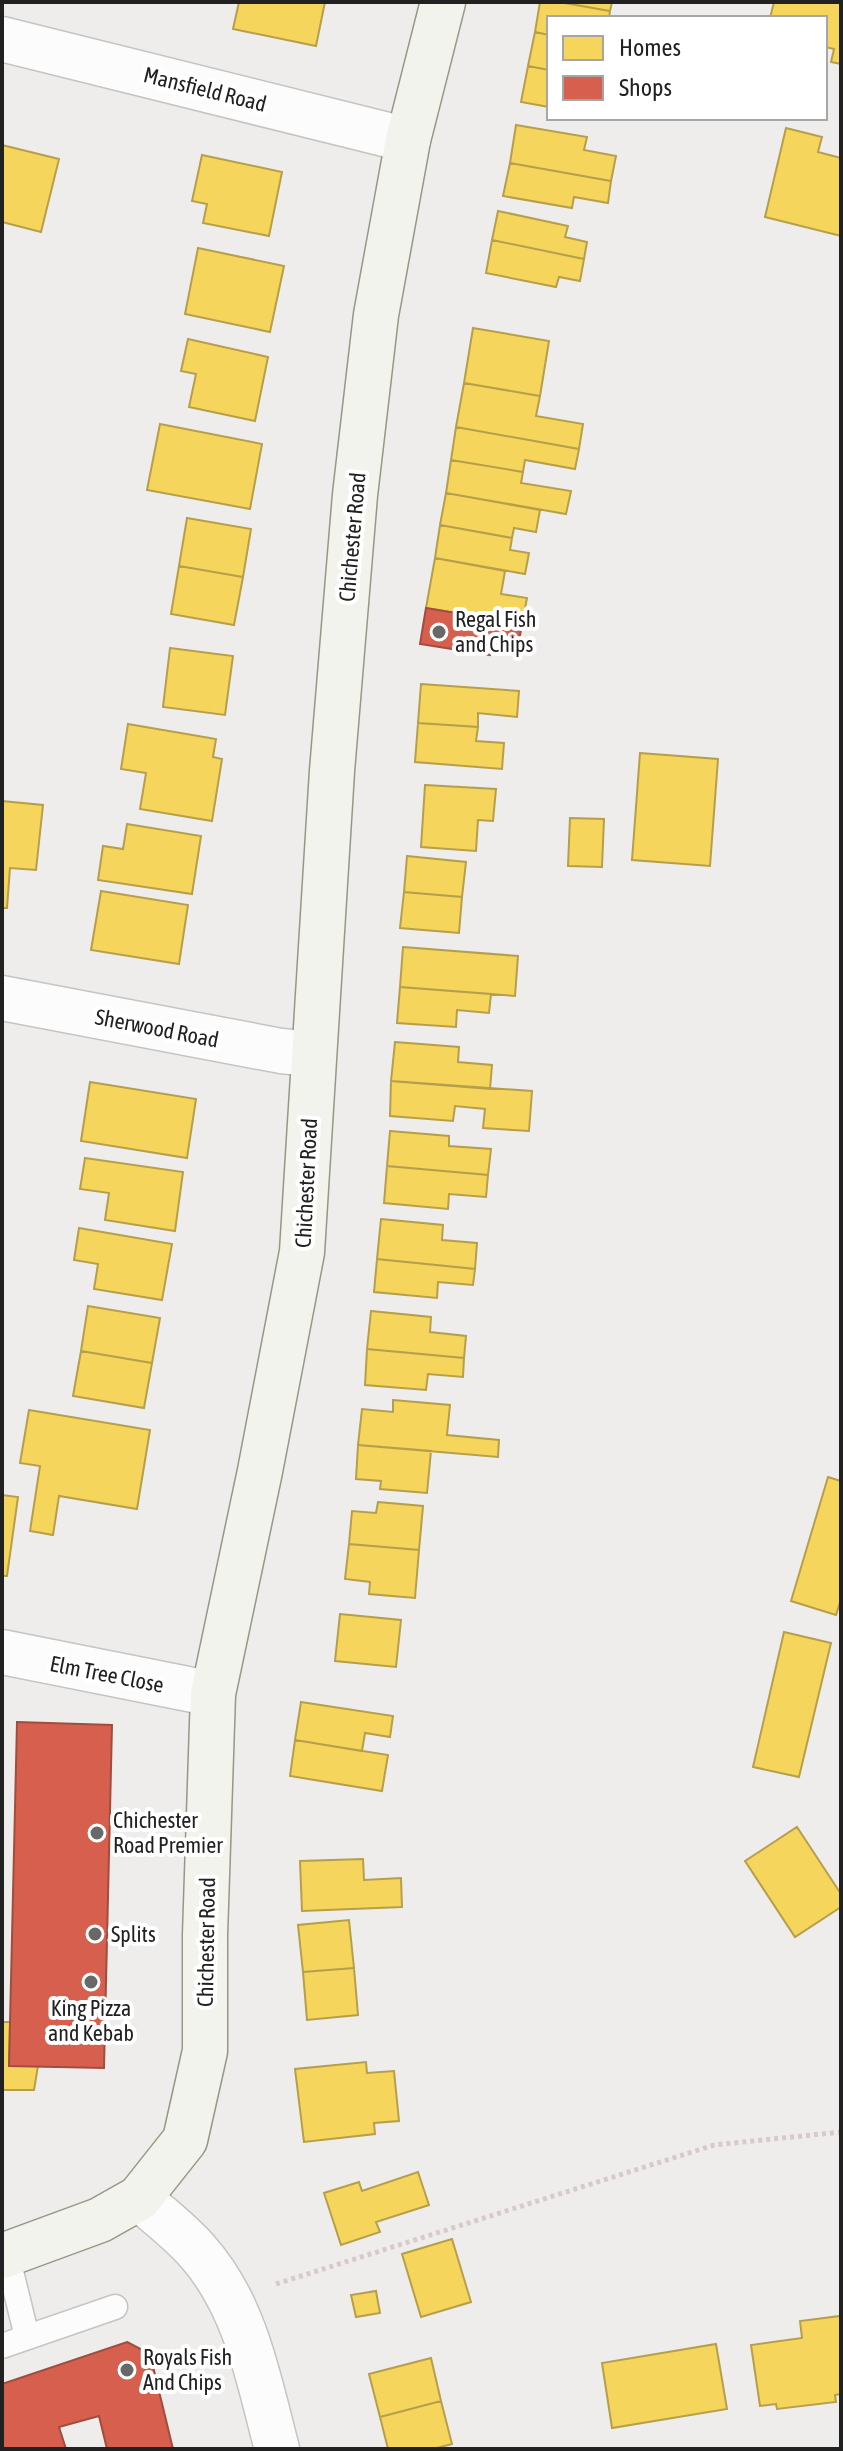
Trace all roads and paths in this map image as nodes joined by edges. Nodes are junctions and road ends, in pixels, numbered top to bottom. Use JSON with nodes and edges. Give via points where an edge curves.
{"nodes":[{"id":1,"x":443,"y":2,"type":"edge"},
{"id":2,"x":2,"y":39,"type":"edge"},
{"id":3,"x":408,"y":140,"type":"junction"},
{"id":4,"x":2,"y":998,"type":"edge"},
{"id":5,"x":313,"y":1054,"type":"junction"},
{"id":6,"x":6,"y":1661,"type":"edge"},
{"id":7,"x":213,"y":1694,"type":"junction"},
{"id":8,"x":841,"y":2132,"type":"edge"},
{"id":9,"x":139,"y":2198,"type":"junction"},
{"id":10,"x":4,"y":2255,"type":"edge"},
{"id":11,"x":230,"y":2301,"type":"junction"},
{"id":12,"x":115,"y":2307,"type":"dead end"},
{"id":13,"x":27,"y":2337,"type":"junction"},
{"id":14,"x":2,"y":2346,"type":"edge"},
{"id":15,"x":277,"y":2449,"type":"edge"}],
"edges":[{"from":1,"to":3,"type":"main road","name":"Chichester Road"},
{"from":2,"to":3,"type":"street","name":"Mansfield Road"},
{"from":3,"to":5,"type":"main road","name":"Chichester Road","via":[[376,315],[355,495]]},
{"from":4,"to":5,"type":"street","name":"Sherwood Road"},
{"from":5,"to":7,"type":"main road","name":"Chichester Road","via":[[302,1252]]},
{"from":6,"to":7,"type":"street","name":"Elm Tree Close"},
{"from":7,"to":9,"type":"main road","name":"Chichester Road","via":[[205,2051],[185,2140]]},
{"from":8,"to":11,"type":"path","via":[[714,2145]]},
{"from":9,"to":10,"type":"main road","name":"Chichester Road","via":[[100,2220]]},
{"from":9,"to":11,"type":"street","via":[[198,2251]]},
{"from":10,"to":13,"type":"lane"},
{"from":11,"to":15,"type":"street","via":[[251,2350]]},
{"from":12,"to":13,"type":"lane"},
{"from":13,"to":14,"type":"lane"}]}
